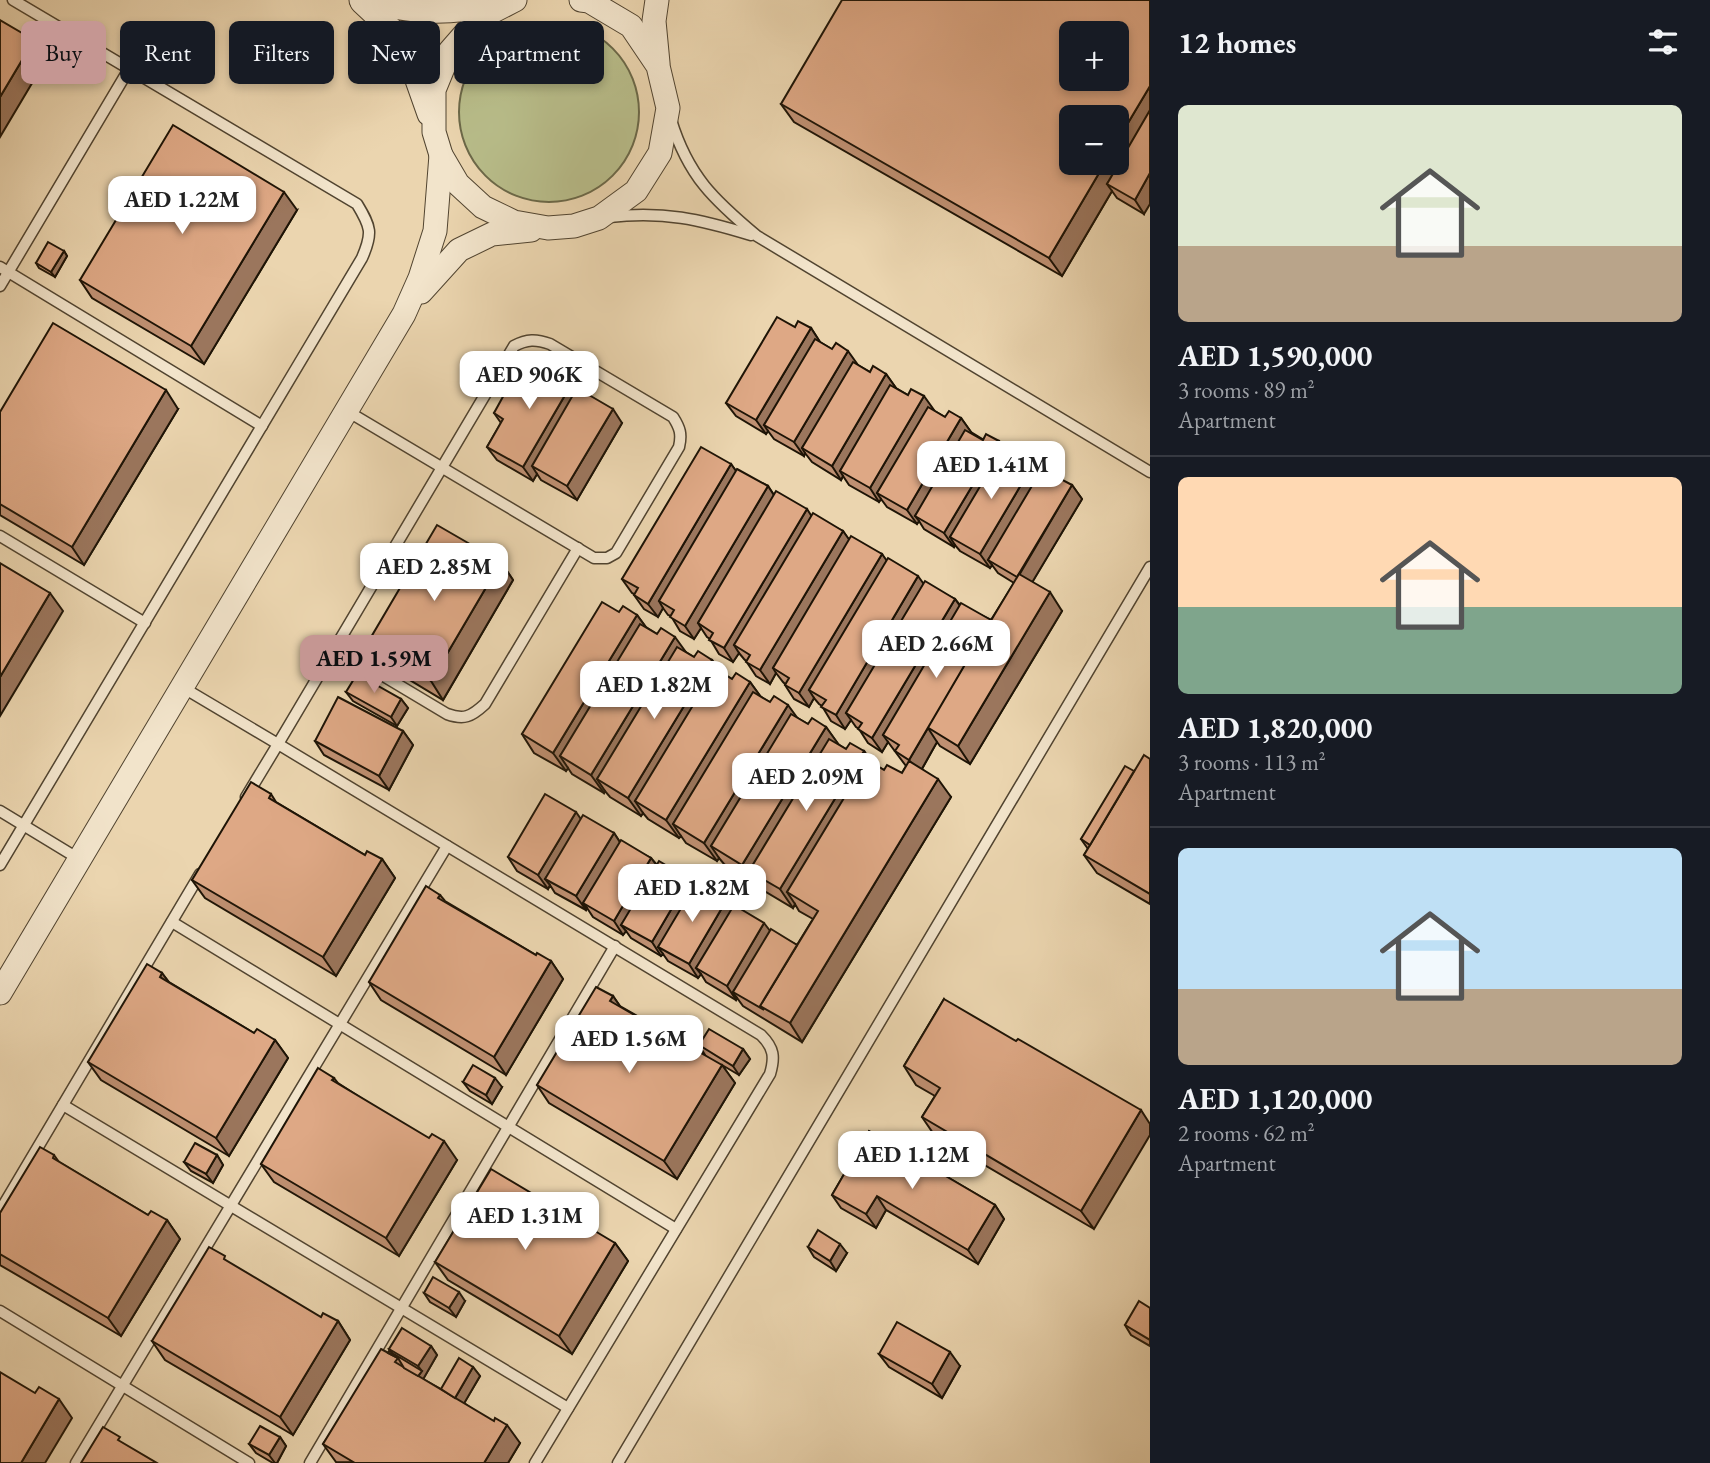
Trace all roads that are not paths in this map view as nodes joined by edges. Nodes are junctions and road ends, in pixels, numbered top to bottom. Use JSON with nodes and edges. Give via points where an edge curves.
{"nodes":[{"id":1,"x":13,"y":0,"type":"edge"},
{"id":2,"x":360,"y":0,"type":"edge"},
{"id":3,"x":514,"y":0,"type":"edge"},
{"id":4,"x":581,"y":0,"type":"edge"},
{"id":5,"x":657,"y":0,"type":"edge"},
{"id":6,"x":120,"y":63,"type":"edge"},
{"id":7,"x":658,"y":66,"type":"junction"},
{"id":8,"x":121,"y":84,"type":"edge"},
{"id":9,"x":155,"y":84,"type":"edge"},
{"id":10,"x":668,"y":108,"type":"junction"},
{"id":11,"x":435,"y":132,"type":"junction"},
{"id":12,"x":441,"y":155,"type":"junction"},
{"id":13,"x":599,"y":218,"type":"junction"},
{"id":14,"x":548,"y":228,"type":"junction"},
{"id":15,"x":757,"y":236,"type":"junction"},
{"id":16,"x":4,"y":269,"type":"edge"},
{"id":17,"x":0,"y":286,"type":"edge"},
{"id":18,"x":404,"y":314,"type":"junction"},
{"id":19,"x":347,"y":411,"type":"junction"},
{"id":20,"x":262,"y":426,"type":"junction"},
{"id":21,"x":442,"y":467,"type":"junction"},
{"id":22,"x":1150,"y":472,"type":"edge"},
{"id":23,"x":0,"y":536,"type":"edge"},
{"id":24,"x":578,"y":548,"type":"junction"},
{"id":25,"x":1150,"y":567,"type":"edge"},
{"id":26,"x":145,"y":623,"type":"junction"},
{"id":27,"x":335,"y":647,"type":"junction"},
{"id":28,"x":182,"y":687,"type":"junction"},
{"id":29,"x":278,"y":744,"type":"junction"},
{"id":30,"x":242,"y":803,"type":"edge"},
{"id":31,"x":0,"y":811,"type":"edge"},
{"id":32,"x":23,"y":825,"type":"junction"},
{"id":33,"x":447,"y":846,"type":"junction"},
{"id":34,"x":79,"y":859,"type":"junction"},
{"id":35,"x":207,"y":863,"type":"edge"},
{"id":36,"x":0,"y":865,"type":"edge"},
{"id":37,"x":172,"y":922,"type":"junction"},
{"id":38,"x":615,"y":946,"type":"junction"},
{"id":39,"x":0,"y":993,"type":"edge"},
{"id":40,"x":339,"y":1025,"type":"junction"},
{"id":41,"x":63,"y":1105,"type":"junction"},
{"id":42,"x":508,"y":1128,"type":"junction"},
{"id":43,"x":231,"y":1205,"type":"junction"},
{"id":44,"x":0,"y":1211,"type":"edge"},
{"id":45,"x":676,"y":1229,"type":"junction"},
{"id":46,"x":401,"y":1308,"type":"junction"},
{"id":47,"x":0,"y":1311,"type":"edge"},
{"id":48,"x":122,"y":1386,"type":"junction"},
{"id":49,"x":568,"y":1408,"type":"junction"},
{"id":50,"x":76,"y":1463,"type":"edge"},
{"id":51,"x":250,"y":1463,"type":"edge"},
{"id":52,"x":310,"y":1463,"type":"edge"},
{"id":53,"x":535,"y":1463,"type":"edge"},
{"id":54,"x":618,"y":1463,"type":"edge"}],
"edges":[{"from":1,"to":6,"type":"lane"},
{"from":2,"to":3,"type":"street","via":[[439,13]]},
{"from":2,"to":11,"type":"street","via":[[393,31],[423,92]]},
{"from":3,"to":11,"type":"street","via":[[478,19],[450,51],[435,90]]},
{"from":4,"to":7,"type":"street","via":[[631,26]]},
{"from":5,"to":7,"type":"street"},
{"from":7,"to":10,"type":"street"},
{"from":8,"to":16,"type":"lane"},
{"from":9,"to":20,"type":"lane","via":[[357,204],[368,221],[371,238],[362,258]]},
{"from":10,"to":13,"type":"street","via":[[660,153],[636,191]]},
{"from":10,"to":15,"type":"lane","via":[[687,163],[720,205]]},
{"from":11,"to":12,"type":"street"},
{"from":12,"to":14,"type":"street","via":[[458,184],[483,207],[514,222]]},
{"from":12,"to":18,"type":"street","via":[[435,231]]},
{"from":13,"to":14,"type":"street"},
{"from":13,"to":15,"type":"lane","via":[[657,214]]},
{"from":14,"to":18,"type":"street","via":[[492,234],[459,250]]},
{"from":15,"to":22,"type":"lane"},
{"from":16,"to":17,"type":"lane"},
{"from":16,"to":20,"type":"lane"},
{"from":18,"to":19,"type":"street"},
{"from":19,"to":21,"type":"lane"},
{"from":19,"to":28,"type":"street"},
{"from":20,"to":26,"type":"lane"},
{"from":21,"to":24,"type":"lane"},
{"from":21,"to":24,"type":"lane","via":[[514,346],[526,340],[550,344],[673,418],[680,427],[679,447],[616,553],[594,558]]},
{"from":21,"to":27,"type":"lane"},
{"from":23,"to":26,"type":"lane"},
{"from":24,"to":27,"type":"lane","via":[[485,704],[472,716],[447,714]]},
{"from":25,"to":54,"type":"lane"},
{"from":26,"to":32,"type":"lane"},
{"from":27,"to":29,"type":"lane"},
{"from":28,"to":29,"type":"lane"},
{"from":28,"to":34,"type":"street"},
{"from":29,"to":30,"type":"lane"},
{"from":29,"to":33,"type":"lane"},
{"from":31,"to":32,"type":"lane"},
{"from":32,"to":34,"type":"lane"},
{"from":32,"to":36,"type":"lane"},
{"from":33,"to":38,"type":"lane"},
{"from":33,"to":40,"type":"lane"},
{"from":34,"to":39,"type":"street"},
{"from":35,"to":37,"type":"lane"},
{"from":37,"to":40,"type":"lane"},
{"from":37,"to":41,"type":"lane"},
{"from":38,"to":42,"type":"lane"},
{"from":38,"to":45,"type":"lane","via":[[761,1035],[775,1057],[770,1074]]},
{"from":40,"to":42,"type":"lane"},
{"from":40,"to":43,"type":"lane"},
{"from":41,"to":43,"type":"lane"},
{"from":41,"to":44,"type":"lane"},
{"from":42,"to":45,"type":"lane"},
{"from":42,"to":46,"type":"lane"},
{"from":43,"to":46,"type":"lane"},
{"from":43,"to":48,"type":"lane"},
{"from":45,"to":49,"type":"lane"},
{"from":46,"to":49,"type":"lane"},
{"from":46,"to":52,"type":"lane"},
{"from":47,"to":48,"type":"lane"},
{"from":48,"to":50,"type":"lane"},
{"from":48,"to":51,"type":"lane"},
{"from":49,"to":53,"type":"lane"}]}
